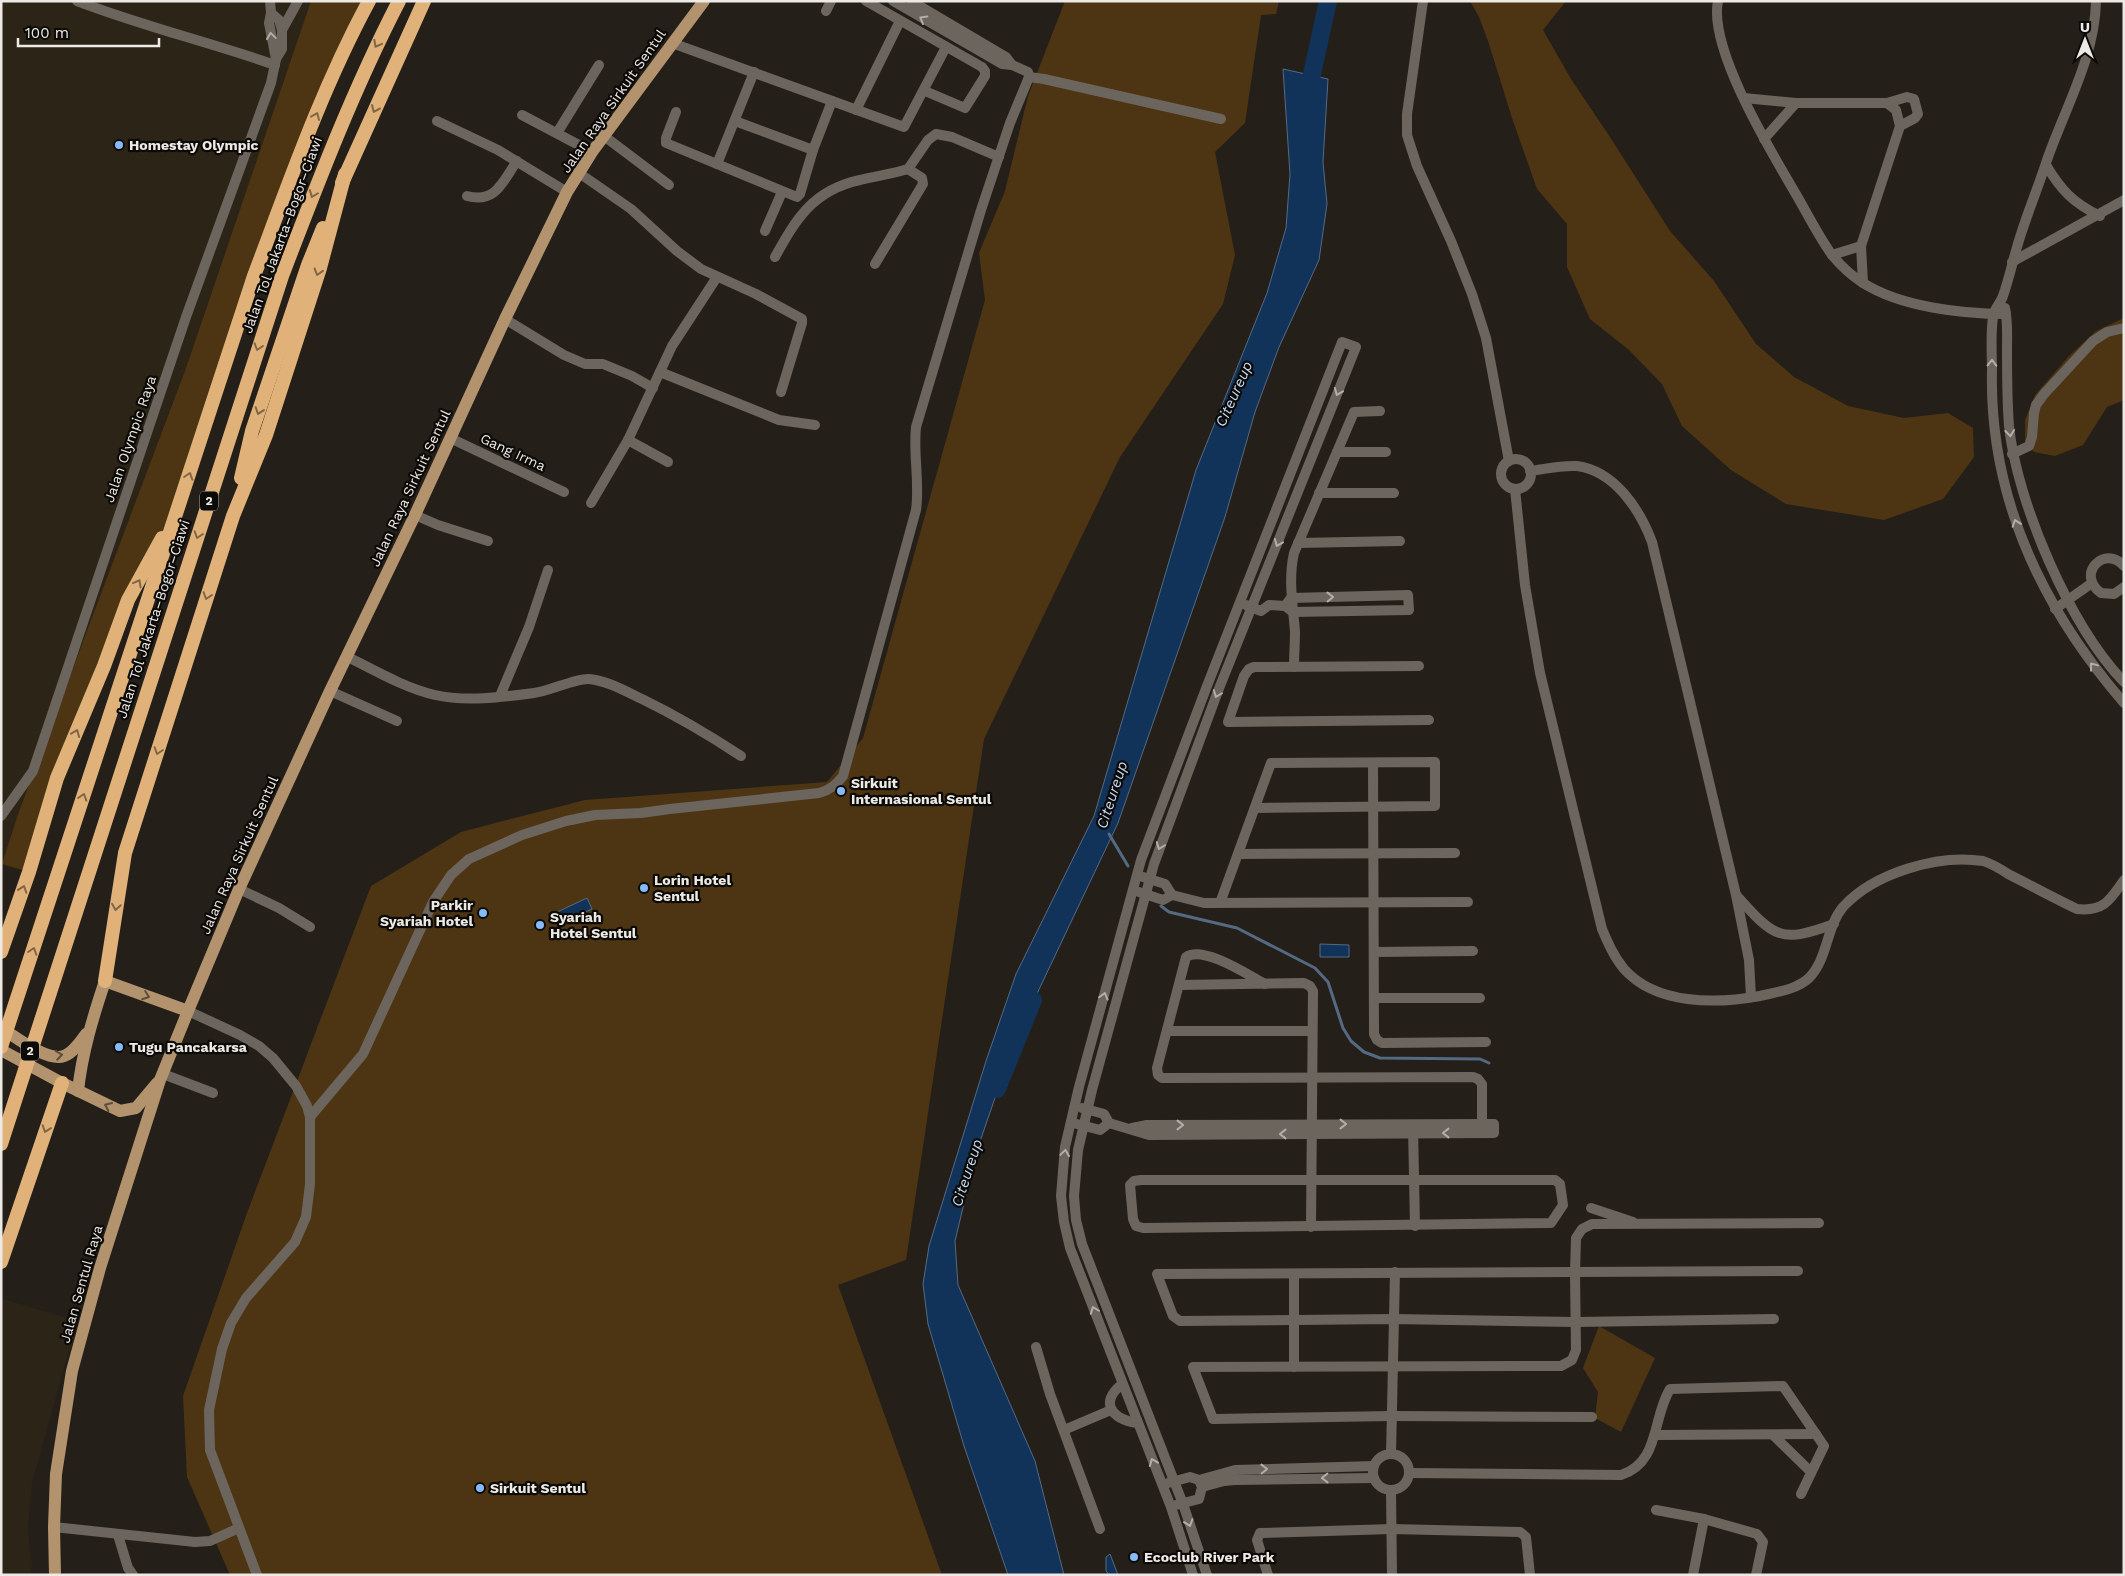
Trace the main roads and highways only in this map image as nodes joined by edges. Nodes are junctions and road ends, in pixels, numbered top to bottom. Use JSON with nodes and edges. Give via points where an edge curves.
{"nodes":[{"id":1,"x":369,"y":1,"type":"edge"},
{"id":2,"x":400,"y":1,"type":"edge"},
{"id":3,"x":424,"y":1,"type":"edge"},
{"id":4,"x":704,"y":1,"type":"edge"},
{"id":5,"x":178,"y":509,"type":"junction"},
{"id":6,"x":1,"y":952,"type":"edge"},
{"id":7,"x":105,"y":981,"type":"junction"},
{"id":8,"x":188,"y":1011,"type":"junction"},
{"id":9,"x":1,"y":1028,"type":"edge"},
{"id":10,"x":89,"y":1030,"type":"junction"},
{"id":11,"x":1,"y":1048,"type":"edge"},
{"id":12,"x":162,"y":1077,"type":"junction"},
{"id":13,"x":62,"y":1083,"type":"junction"},
{"id":14,"x":78,"y":1091,"type":"junction"},
{"id":15,"x":1,"y":1144,"type":"edge"},
{"id":16,"x":1,"y":1262,"type":"edge"},
{"id":17,"x":56,"y":1575,"type":"edge"}],
"edges":[{"from":5,"to":1,"type":"highway","name":"Jalan Tol Jakarta–Bogor–Ciawi","number":"2","one_way":true,"via":[[257,267],[304,144]]},
{"from":2,"to":15,"type":"highway","name":"Jalan Tol Jakarta–Bogor–Ciawi","number":"2","one_way":true,"via":[[371,55],[325,162],[282,276]]},
{"from":3,"to":7,"type":"highway","one_way":true,"via":[[345,174],[320,268],[266,435],[233,516],[125,853]]},
{"from":4,"to":8,"type":"main road","name":"Jalan Raya Sirkuit Sentul","via":[[592,152],[567,192],[330,691],[239,889]]},
{"from":6,"to":5,"type":"highway","one_way":true,"via":[[57,778],[128,600]]},
{"from":11,"to":5,"type":"highway","name":"Jalan Tol Jakarta–Bogor–Ciawi","number":"2","one_way":true},
{"from":7,"to":8,"type":"main road","one_way":true},
{"from":7,"to":10,"type":"main road"},
{"from":8,"to":12,"type":"main road","name":"Jalan Sentul Raya"},
{"from":9,"to":10,"type":"main road","one_way":true,"via":[[49,1056],[65,1056]]},
{"from":10,"to":14,"type":"main road"},
{"from":11,"to":13,"type":"main road"},
{"from":12,"to":14,"type":"main road","one_way":true,"via":[[136,1108],[120,1111]]},
{"from":12,"to":17,"type":"main road","name":"Jalan Sentul Raya","via":[[100,1268],[72,1371],[56,1465]]},
{"from":13,"to":14,"type":"main road"},
{"from":13,"to":16,"type":"highway","one_way":true}]}
